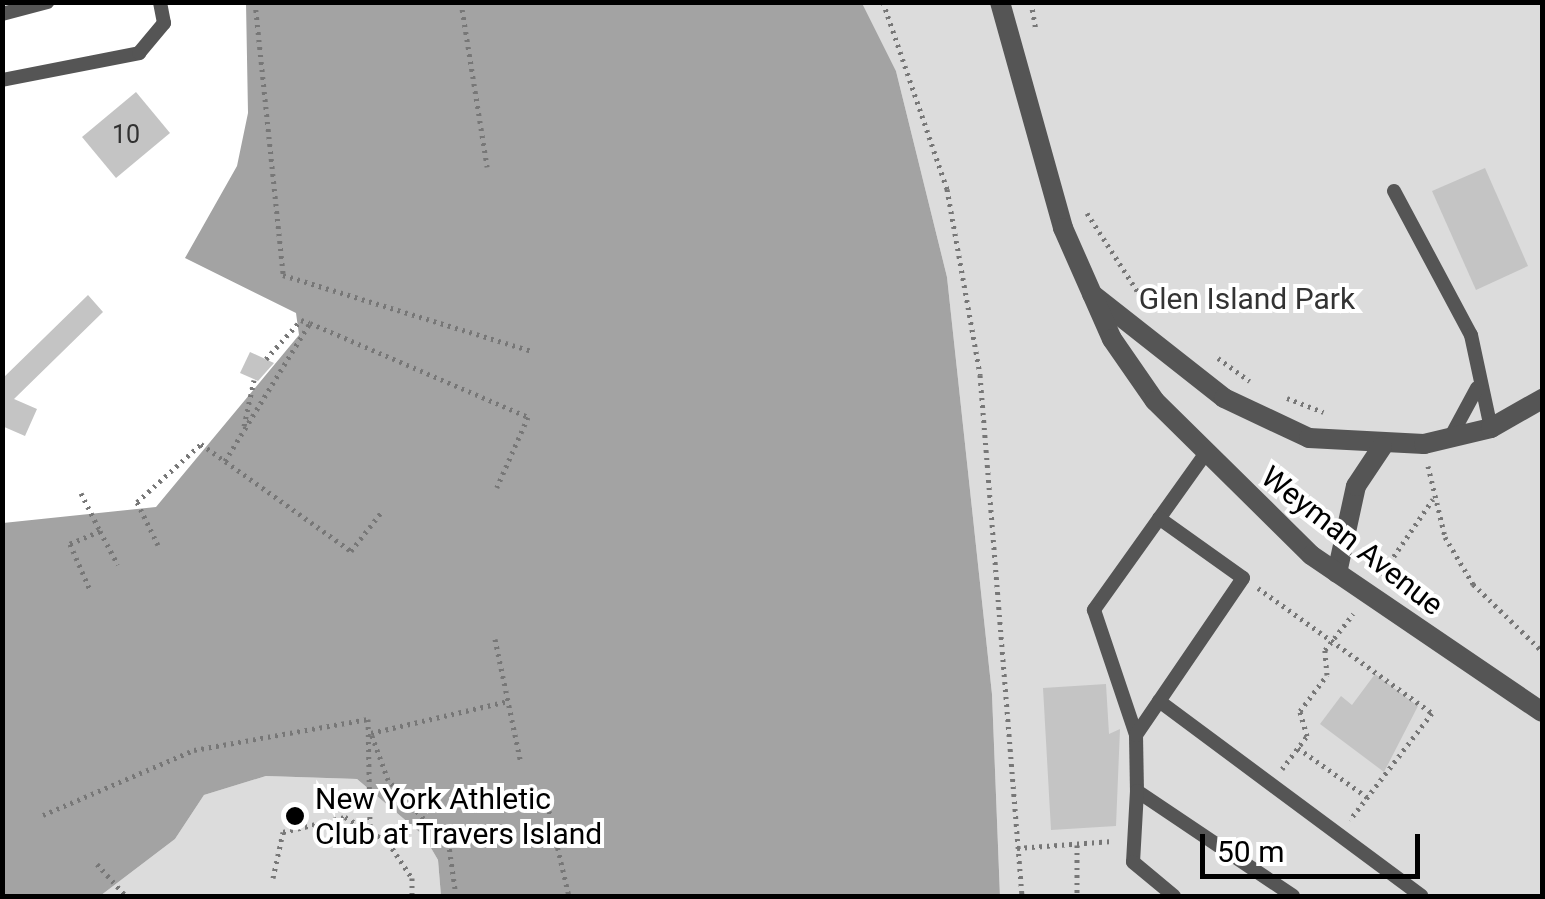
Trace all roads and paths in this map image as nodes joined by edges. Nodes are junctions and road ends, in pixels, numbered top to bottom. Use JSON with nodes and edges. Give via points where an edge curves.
{"nodes":[{"id":1,"x":47,"y":2,"type":"edge"},
{"id":2,"x":160,"y":2,"type":"edge"},
{"id":3,"x":255,"y":2,"type":"edge"},
{"id":4,"x":461,"y":2,"type":"edge"},
{"id":5,"x":883,"y":2,"type":"edge"},
{"id":6,"x":1000,"y":2,"type":"edge"},
{"id":7,"x":1031,"y":2,"type":"edge"},
{"id":8,"x":2,"y":14,"type":"edge"},
{"id":9,"x":1039,"y":48,"type":"dead end"},
{"id":10,"x":2,"y":80,"type":"edge"},
{"id":11,"x":487,"y":167,"type":"dead end"},
{"id":12,"x":1394,"y":191,"type":"dead end"},
{"id":13,"x":1082,"y":197,"type":"dead end"},
{"id":14,"x":1092,"y":294,"type":"junction"},
{"id":15,"x":1148,"y":306,"type":"dead end"},
{"id":16,"x":310,"y":324,"type":"junction"},
{"id":17,"x":531,"y":351,"type":"dead end"},
{"id":18,"x":1208,"y":352,"type":"dead end"},
{"id":19,"x":266,"y":359,"type":"dead end"},
{"id":20,"x":254,"y":380,"type":"dead end"},
{"id":21,"x":1258,"y":386,"type":"dead end"},
{"id":22,"x":1477,"y":388,"type":"junction"},
{"id":23,"x":1274,"y":392,"type":"dead end"},
{"id":24,"x":1542,"y":400,"type":"edge"},
{"id":25,"x":1339,"y":418,"type":"dead end"},
{"id":26,"x":1491,"y":428,"type":"junction"},
{"id":27,"x":242,"y":434,"type":"junction"},
{"id":28,"x":1450,"y":438,"type":"junction"},
{"id":29,"x":1382,"y":447,"type":"junction"},
{"id":30,"x":1203,"y":457,"type":"junction"},
{"id":31,"x":225,"y":461,"type":"junction"},
{"id":32,"x":1427,"y":462,"type":"dead end"},
{"id":33,"x":497,"y":486,"type":"dead end"},
{"id":34,"x":81,"y":493,"type":"dead end"},
{"id":35,"x":1433,"y":499,"type":"junction"},
{"id":36,"x":382,"y":510,"type":"dead end"},
{"id":37,"x":1159,"y":518,"type":"junction"},
{"id":38,"x":100,"y":531,"type":"junction"},
{"id":39,"x":158,"y":546,"type":"dead end"},
{"id":40,"x":118,"y":566,"type":"dead end"},
{"id":41,"x":1337,"y":573,"type":"junction"},
{"id":42,"x":1380,"y":577,"type":"dead end"},
{"id":43,"x":1243,"y":578,"type":"junction"},
{"id":44,"x":90,"y":590,"type":"dead end"},
{"id":45,"x":1355,"y":612,"type":"dead end"},
{"id":46,"x":1334,"y":638,"type":"junction"},
{"id":47,"x":495,"y":639,"type":"dead end"},
{"id":48,"x":1542,"y":651,"type":"edge"},
{"id":49,"x":1159,"y":700,"type":"junction"},
{"id":50,"x":508,"y":702,"type":"junction"},
{"id":51,"x":1542,"y":712,"type":"edge"},
{"id":52,"x":371,"y":733,"type":"junction"},
{"id":53,"x":1136,"y":735,"type":"junction"},
{"id":54,"x":1298,"y":748,"type":"junction"},
{"id":55,"x":520,"y":759,"type":"dead end"},
{"id":56,"x":1271,"y":784,"type":"junction"},
{"id":57,"x":1137,"y":791,"type":"junction"},
{"id":58,"x":1368,"y":797,"type":"junction"},
{"id":59,"x":549,"y":811,"type":"dead end"},
{"id":60,"x":44,"y":815,"type":"dead end"},
{"id":61,"x":370,"y":828,"type":"junction"},
{"id":62,"x":1339,"y":834,"type":"junction"},
{"id":63,"x":1134,"y":840,"type":"junction"},
{"id":64,"x":1076,"y":844,"type":"junction"},
{"id":65,"x":1016,"y":848,"type":"junction"},
{"id":66,"x":96,"y":864,"type":"dead end"},
{"id":67,"x":272,"y":878,"type":"dead end"},
{"id":68,"x":126,"y":896,"type":"edge"},
{"id":69,"x":412,"y":896,"type":"edge"},
{"id":70,"x":456,"y":896,"type":"edge"},
{"id":71,"x":569,"y":896,"type":"edge"},
{"id":72,"x":1022,"y":896,"type":"edge"},
{"id":73,"x":1077,"y":896,"type":"edge"},
{"id":74,"x":1174,"y":896,"type":"edge"},
{"id":75,"x":1294,"y":896,"type":"edge"},
{"id":76,"x":1422,"y":896,"type":"edge"}],
"edges":[{"from":1,"to":8,"type":"lane"},
{"from":2,"to":10,"type":"lane","via":[[164,23],[138,53]]},
{"from":3,"to":17,"type":"path","via":[[283,275]]},
{"from":4,"to":11,"type":"path"},
{"from":5,"to":65,"type":"path","via":[[947,189],[980,375]]},
{"from":6,"to":14,"type":"street","name":"Weyman Avenue","via":[[1039,164]]},
{"from":7,"to":9,"type":"path"},
{"from":12,"to":22,"type":"lane","via":[[1471,335]]},
{"from":13,"to":15,"type":"path","via":[[1114,267]]},
{"from":14,"to":29,"type":"street","via":[[1264,420],[1309,438]]},
{"from":14,"to":30,"type":"street","name":"Weyman Avenue","via":[[1122,354]]},
{"from":16,"to":19,"type":"path","via":[[302,320]]},
{"from":16,"to":27,"type":"path"},
{"from":16,"to":33,"type":"path","via":[[528,417]]},
{"from":18,"to":21,"type":"path"},
{"from":20,"to":27,"type":"path"},
{"from":22,"to":26,"type":"lane"},
{"from":22,"to":28,"type":"lane"},
{"from":23,"to":25,"type":"path"},
{"from":24,"to":26,"type":"street"},
{"from":26,"to":28,"type":"street"},
{"from":27,"to":31,"type":"path"},
{"from":28,"to":29,"type":"street"},
{"from":29,"to":41,"type":"street","via":[[1356,486]]},
{"from":30,"to":37,"type":"lane"},
{"from":30,"to":41,"type":"street","name":"Weyman Avenue"},
{"from":31,"to":36,"type":"path","via":[[352,551]]},
{"from":31,"to":39,"type":"path","via":[[201,444],[137,502]]},
{"from":32,"to":35,"type":"path"},
{"from":34,"to":38,"type":"path"},
{"from":35,"to":42,"type":"path"},
{"from":35,"to":48,"type":"path","via":[[1473,584]]},
{"from":37,"to":43,"type":"lane"},
{"from":37,"to":53,"type":"lane","via":[[1094,610]]},
{"from":38,"to":40,"type":"path"},
{"from":38,"to":44,"type":"path","via":[[70,544]]},
{"from":41,"to":51,"type":"street","name":"Weyman Avenue"},
{"from":43,"to":46,"type":"path"},
{"from":43,"to":49,"type":"lane"},
{"from":45,"to":46,"type":"path"},
{"from":46,"to":54,"type":"path","via":[[1324,650],[1328,674],[1300,711],[1307,736]]},
{"from":46,"to":58,"type":"path","via":[[1432,713]]},
{"from":47,"to":50,"type":"path"},
{"from":49,"to":53,"type":"lane"},
{"from":49,"to":56,"type":"lane"},
{"from":50,"to":52,"type":"path"},
{"from":50,"to":55,"type":"path"},
{"from":52,"to":60,"type":"path","via":[[368,718],[194,750]]},
{"from":52,"to":61,"type":"path"},
{"from":52,"to":70,"type":"path","via":[[388,780],[449,846]]},
{"from":53,"to":57,"type":"lane"},
{"from":54,"to":56,"type":"path"},
{"from":54,"to":58,"type":"path"},
{"from":56,"to":62,"type":"lane"},
{"from":57,"to":63,"type":"lane"},
{"from":57,"to":75,"type":"lane"},
{"from":58,"to":62,"type":"path"},
{"from":59,"to":71,"type":"path"},
{"from":61,"to":67,"type":"path","via":[[345,817],[295,824],[276,840]]},
{"from":61,"to":69,"type":"path","via":[[404,863]]},
{"from":62,"to":76,"type":"lane"},
{"from":63,"to":64,"type":"path"},
{"from":63,"to":74,"type":"lane","via":[[1133,862]]},
{"from":64,"to":65,"type":"path"},
{"from":64,"to":73,"type":"path"},
{"from":65,"to":72,"type":"path"},
{"from":66,"to":68,"type":"path"}]}
